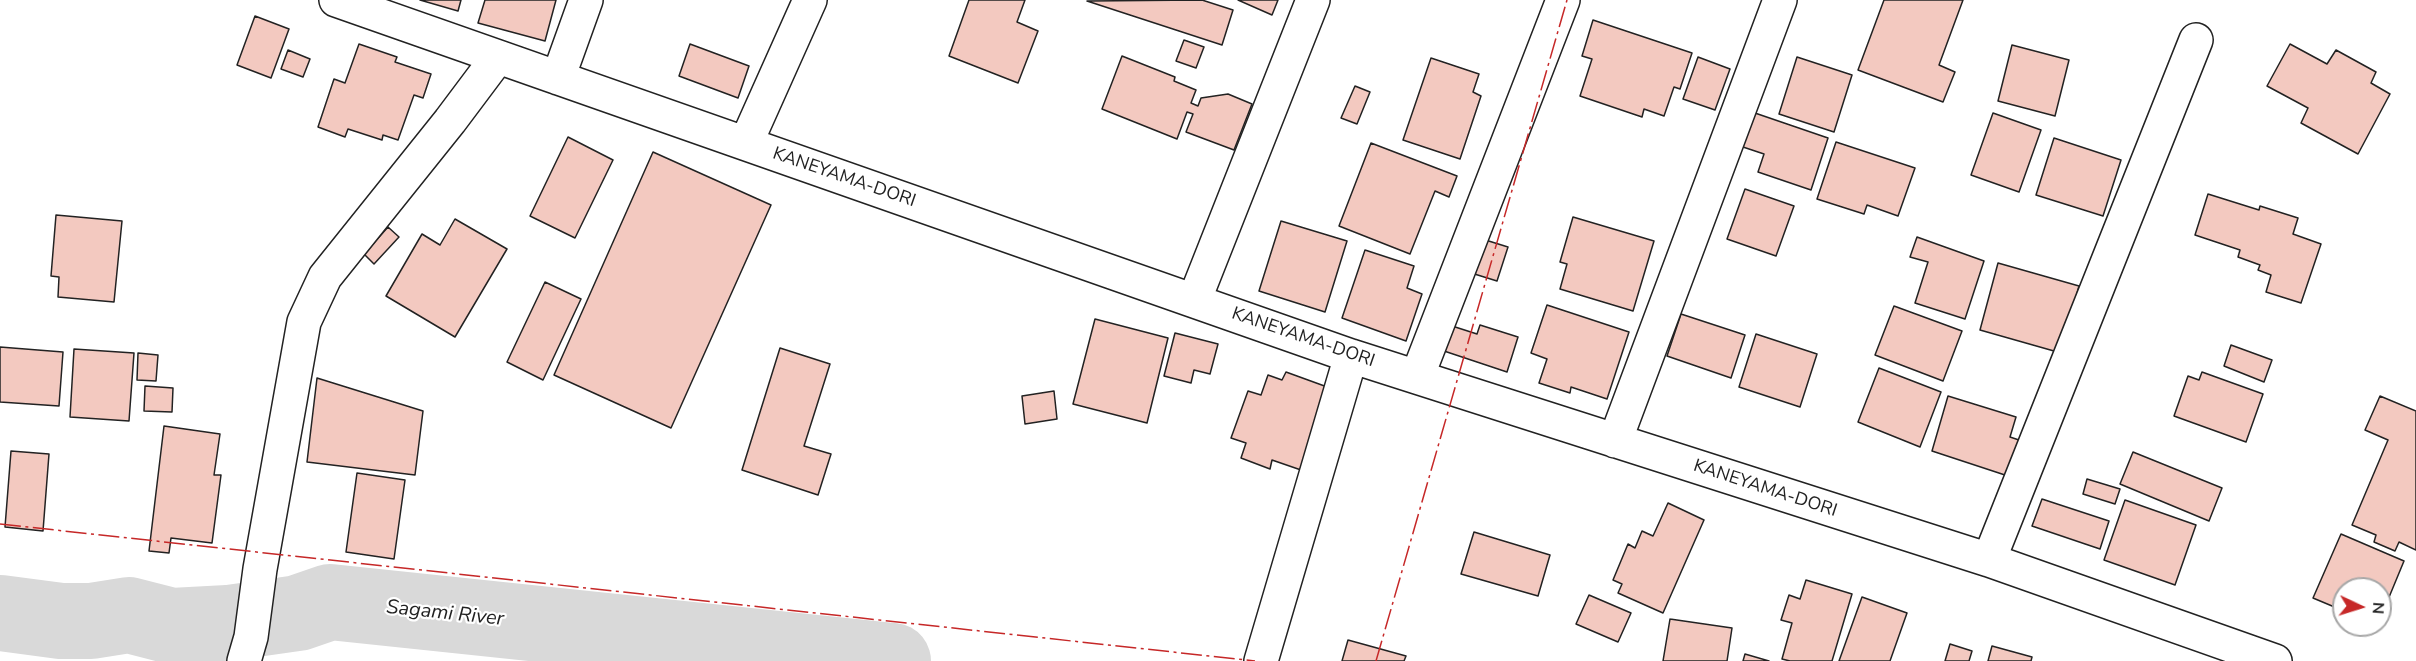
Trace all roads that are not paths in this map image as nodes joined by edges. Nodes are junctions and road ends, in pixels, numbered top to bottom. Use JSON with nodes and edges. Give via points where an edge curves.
{"nodes":[{"id":1,"x":586,"y":0,"type":"edge"},
{"id":2,"x":810,"y":0,"type":"edge"},
{"id":3,"x":1313,"y":0,"type":"edge"},
{"id":4,"x":1563,"y":0,"type":"edge"},
{"id":5,"x":1779,"y":0,"type":"edge"},
{"id":6,"x":339,"y":1,"type":"edge"},
{"id":7,"x":2196,"y":40,"type":"dead end"},
{"id":8,"x":498,"y":57,"type":"junction"},
{"id":9,"x":558,"y":78,"type":"junction"},
{"id":10,"x":746,"y":143,"type":"junction"},
{"id":11,"x":1194,"y":301,"type":"junction"},
{"id":12,"x":1351,"y":356,"type":"junction"},
{"id":13,"x":1417,"y":377,"type":"junction"},
{"id":14,"x":1615,"y":441,"type":"junction"},
{"id":15,"x":1989,"y":560,"type":"junction"},
{"id":16,"x":248,"y":649,"type":"edge"},
{"id":17,"x":1261,"y":661,"type":"edge"},
{"id":18,"x":2275,"y":661,"type":"edge"}],
"edges":[{"from":1,"to":9,"type":"street"},
{"from":2,"to":10,"type":"street"},
{"from":3,"to":11,"type":"street"},
{"from":4,"to":13,"type":"street"},
{"from":5,"to":14,"type":"street"},
{"from":6,"to":8,"type":"street","name":"KANEYAMA-DORI"},
{"from":7,"to":15,"type":"street"},
{"from":8,"to":9,"type":"street","name":"KANEYAMA-DORI"},
{"from":8,"to":16,"type":"street","via":[[325,278],[304,322]]},
{"from":9,"to":10,"type":"street","name":"KANEYAMA-DORI"},
{"from":10,"to":11,"type":"street","name":"KANEYAMA-DORI"},
{"from":11,"to":12,"type":"street","name":"KANEYAMA-DORI"},
{"from":12,"to":13,"type":"street","name":"KANEYAMA-DORI"},
{"from":12,"to":17,"type":"street"},
{"from":13,"to":14,"type":"street","name":"KANEYAMA-DORI"},
{"from":14,"to":15,"type":"street","name":"KANEYAMA-DORI"},
{"from":15,"to":18,"type":"street","name":"KANEYAMA-DORI"}]}
